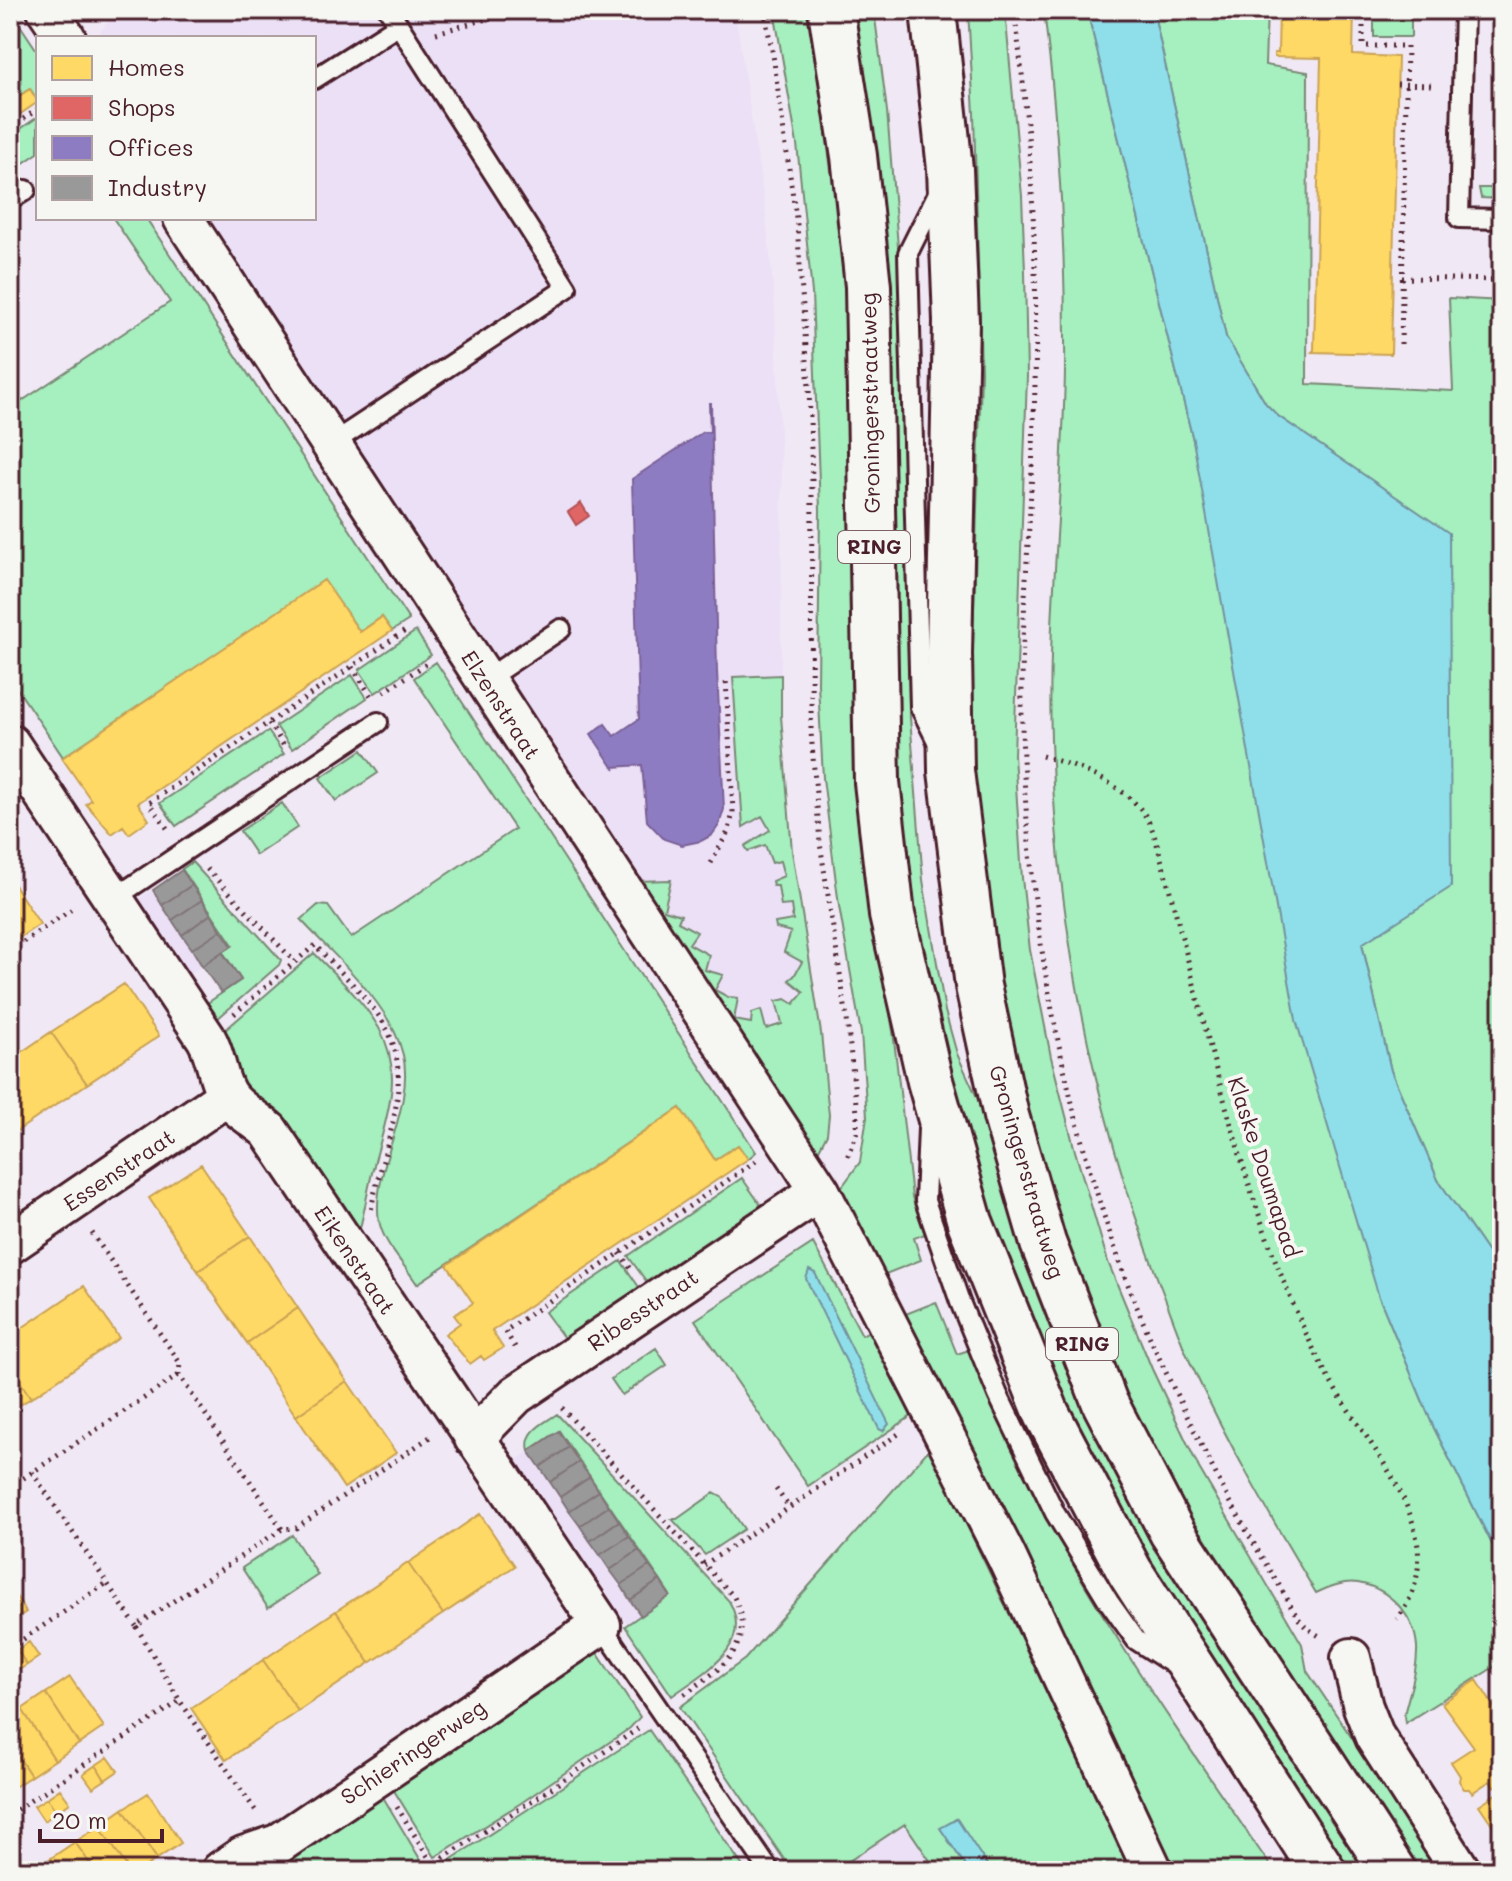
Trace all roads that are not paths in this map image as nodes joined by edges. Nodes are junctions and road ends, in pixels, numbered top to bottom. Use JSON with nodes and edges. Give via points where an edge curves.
{"nodes":[{"id":1,"x":47,"y":10,"type":"edge"},
{"id":2,"x":831,"y":10,"type":"edge"},
{"id":3,"x":933,"y":10,"type":"edge"},
{"id":4,"x":1464,"y":10,"type":"edge"},
{"id":5,"x":399,"y":25,"type":"edge"},
{"id":6,"x":65,"y":36,"type":"edge"},
{"id":7,"x":316,"y":78,"type":"edge"},
{"id":8,"x":26,"y":190,"type":"dead end"},
{"id":9,"x":10,"y":200,"type":"edge"},
{"id":10,"x":1502,"y":219,"type":"edge"},
{"id":11,"x":184,"y":220,"type":"edge"},
{"id":12,"x":331,"y":444,"type":"junction"},
{"id":13,"x":561,"y":629,"type":"dead end"},
{"id":14,"x":485,"y":680,"type":"junction"},
{"id":15,"x":378,"y":722,"type":"dead end"},
{"id":16,"x":10,"y":744,"type":"edge"},
{"id":17,"x":109,"y":893,"type":"junction"},
{"id":18,"x":227,"y":1096,"type":"junction"},
{"id":19,"x":820,"y":1191,"type":"junction"},
{"id":20,"x":10,"y":1244,"type":"edge"},
{"id":21,"x":467,"y":1427,"type":"junction"},
{"id":22,"x":601,"y":1625,"type":"junction"},
{"id":23,"x":1351,"y":1658,"type":"road end"},
{"id":24,"x":221,"y":1871,"type":"edge"},
{"id":25,"x":770,"y":1871,"type":"edge"},
{"id":26,"x":1153,"y":1871,"type":"edge"},
{"id":27,"x":1323,"y":1871,"type":"edge"},
{"id":28,"x":1393,"y":1871,"type":"edge"},
{"id":29,"x":1461,"y":1871,"type":"edge"}],
"edges":[{"from":1,"to":6,"type":"street"},
{"from":2,"to":27,"type":"main road","name":"Groningerstraatweg","number":"RING","via":[[868,286],[877,782],[892,915],[930,1081],[970,1222],[1047,1414],[1130,1572]]},
{"from":3,"to":28,"type":"main road","name":"Groningerstraatweg","number":"RING","via":[[950,169],[956,321],[951,771],[978,986],[1006,1116],[1043,1243],[1105,1403],[1172,1532]]},
{"from":4,"to":10,"type":"lane","via":[[1459,218]]},
{"from":5,"to":7,"type":"lane"},
{"from":5,"to":12,"type":"lane","via":[[567,288]]},
{"from":8,"to":9,"type":"lane"},
{"from":11,"to":12,"type":"street","name":"Elzenstraat"},
{"from":12,"to":14,"type":"street","name":"Elzenstraat"},
{"from":13,"to":14,"type":"lane"},
{"from":14,"to":19,"type":"street","name":"Elzenstraat"},
{"from":15,"to":17,"type":"lane","via":[[186,850]]},
{"from":16,"to":17,"type":"street"},
{"from":17,"to":18,"type":"street","via":[[206,1038]]},
{"from":18,"to":20,"type":"street","name":"Essenstraat"},
{"from":18,"to":21,"type":"street","name":"Eikenstraat","via":[[269,1131]]},
{"from":19,"to":21,"type":"street","name":"Ribesstraat"},
{"from":19,"to":26,"type":"street","via":[[1006,1556]]},
{"from":21,"to":22,"type":"street","name":"Eikenstraat"},
{"from":22,"to":24,"type":"street","name":"Schieringerweg","via":[[278,1844],[243,1856]]},
{"from":22,"to":25,"type":"lane"},
{"from":23,"to":29,"type":"street","via":[[1375,1737]]}]}
